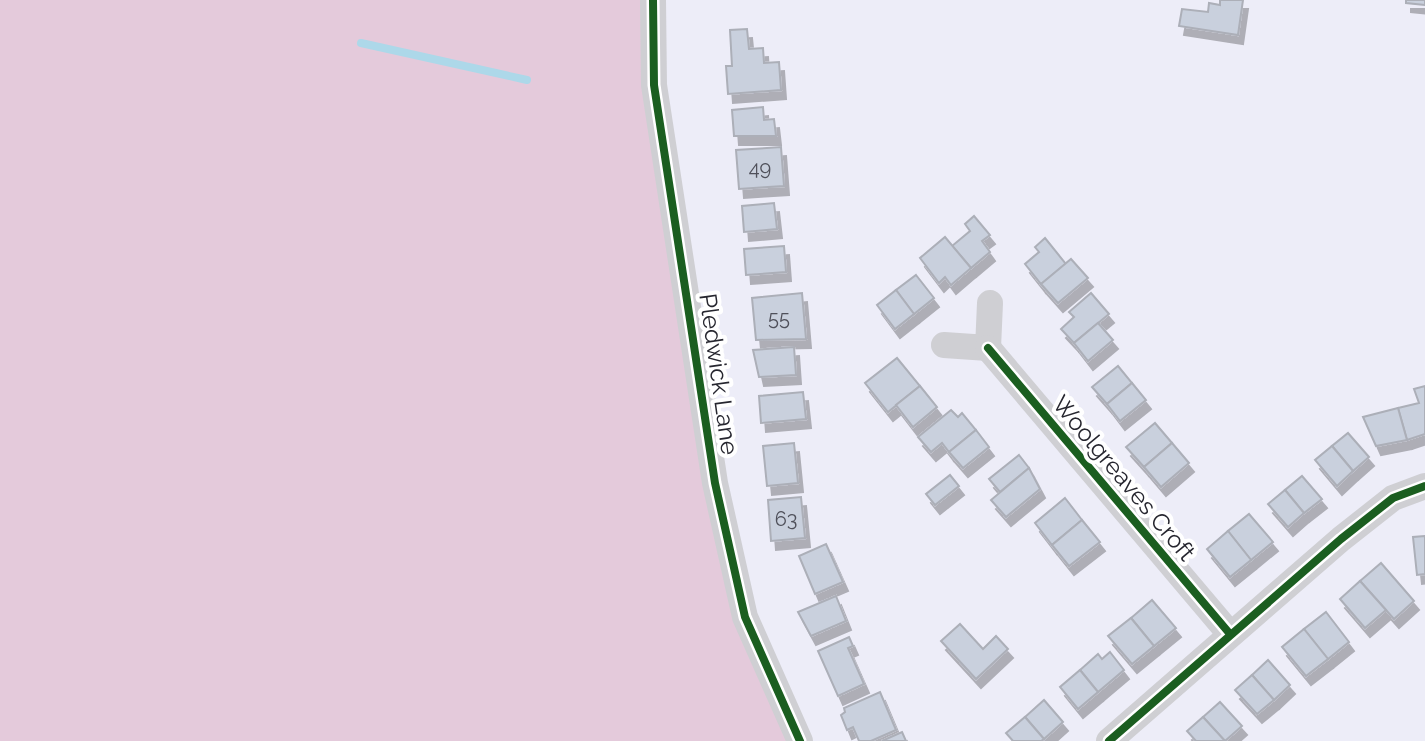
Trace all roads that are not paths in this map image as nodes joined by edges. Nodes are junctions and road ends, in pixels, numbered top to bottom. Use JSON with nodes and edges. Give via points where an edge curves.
{"nodes":[{"id":1,"x":653,"y":0,"type":"edge"},
{"id":2,"x":990,"y":303,"type":"dead end"},
{"id":3,"x":944,"y":345,"type":"dead end"},
{"id":4,"x":988,"y":348,"type":"junction"},
{"id":5,"x":1425,"y":486,"type":"edge"},
{"id":6,"x":1230,"y":634,"type":"junction"},
{"id":7,"x":800,"y":741,"type":"edge"},
{"id":8,"x":1109,"y":741,"type":"edge"}],
"edges":[{"from":1,"to":7,"type":"street","name":"Pledwick Lane","via":[[654,85],[715,483],[745,617]]},
{"from":2,"to":4,"type":"street"},
{"from":3,"to":4,"type":"street"},
{"from":4,"to":6,"type":"street","name":"Woolgreaves Croft"},
{"from":5,"to":6,"type":"street","via":[[1393,498]]},
{"from":6,"to":8,"type":"street"}]}
